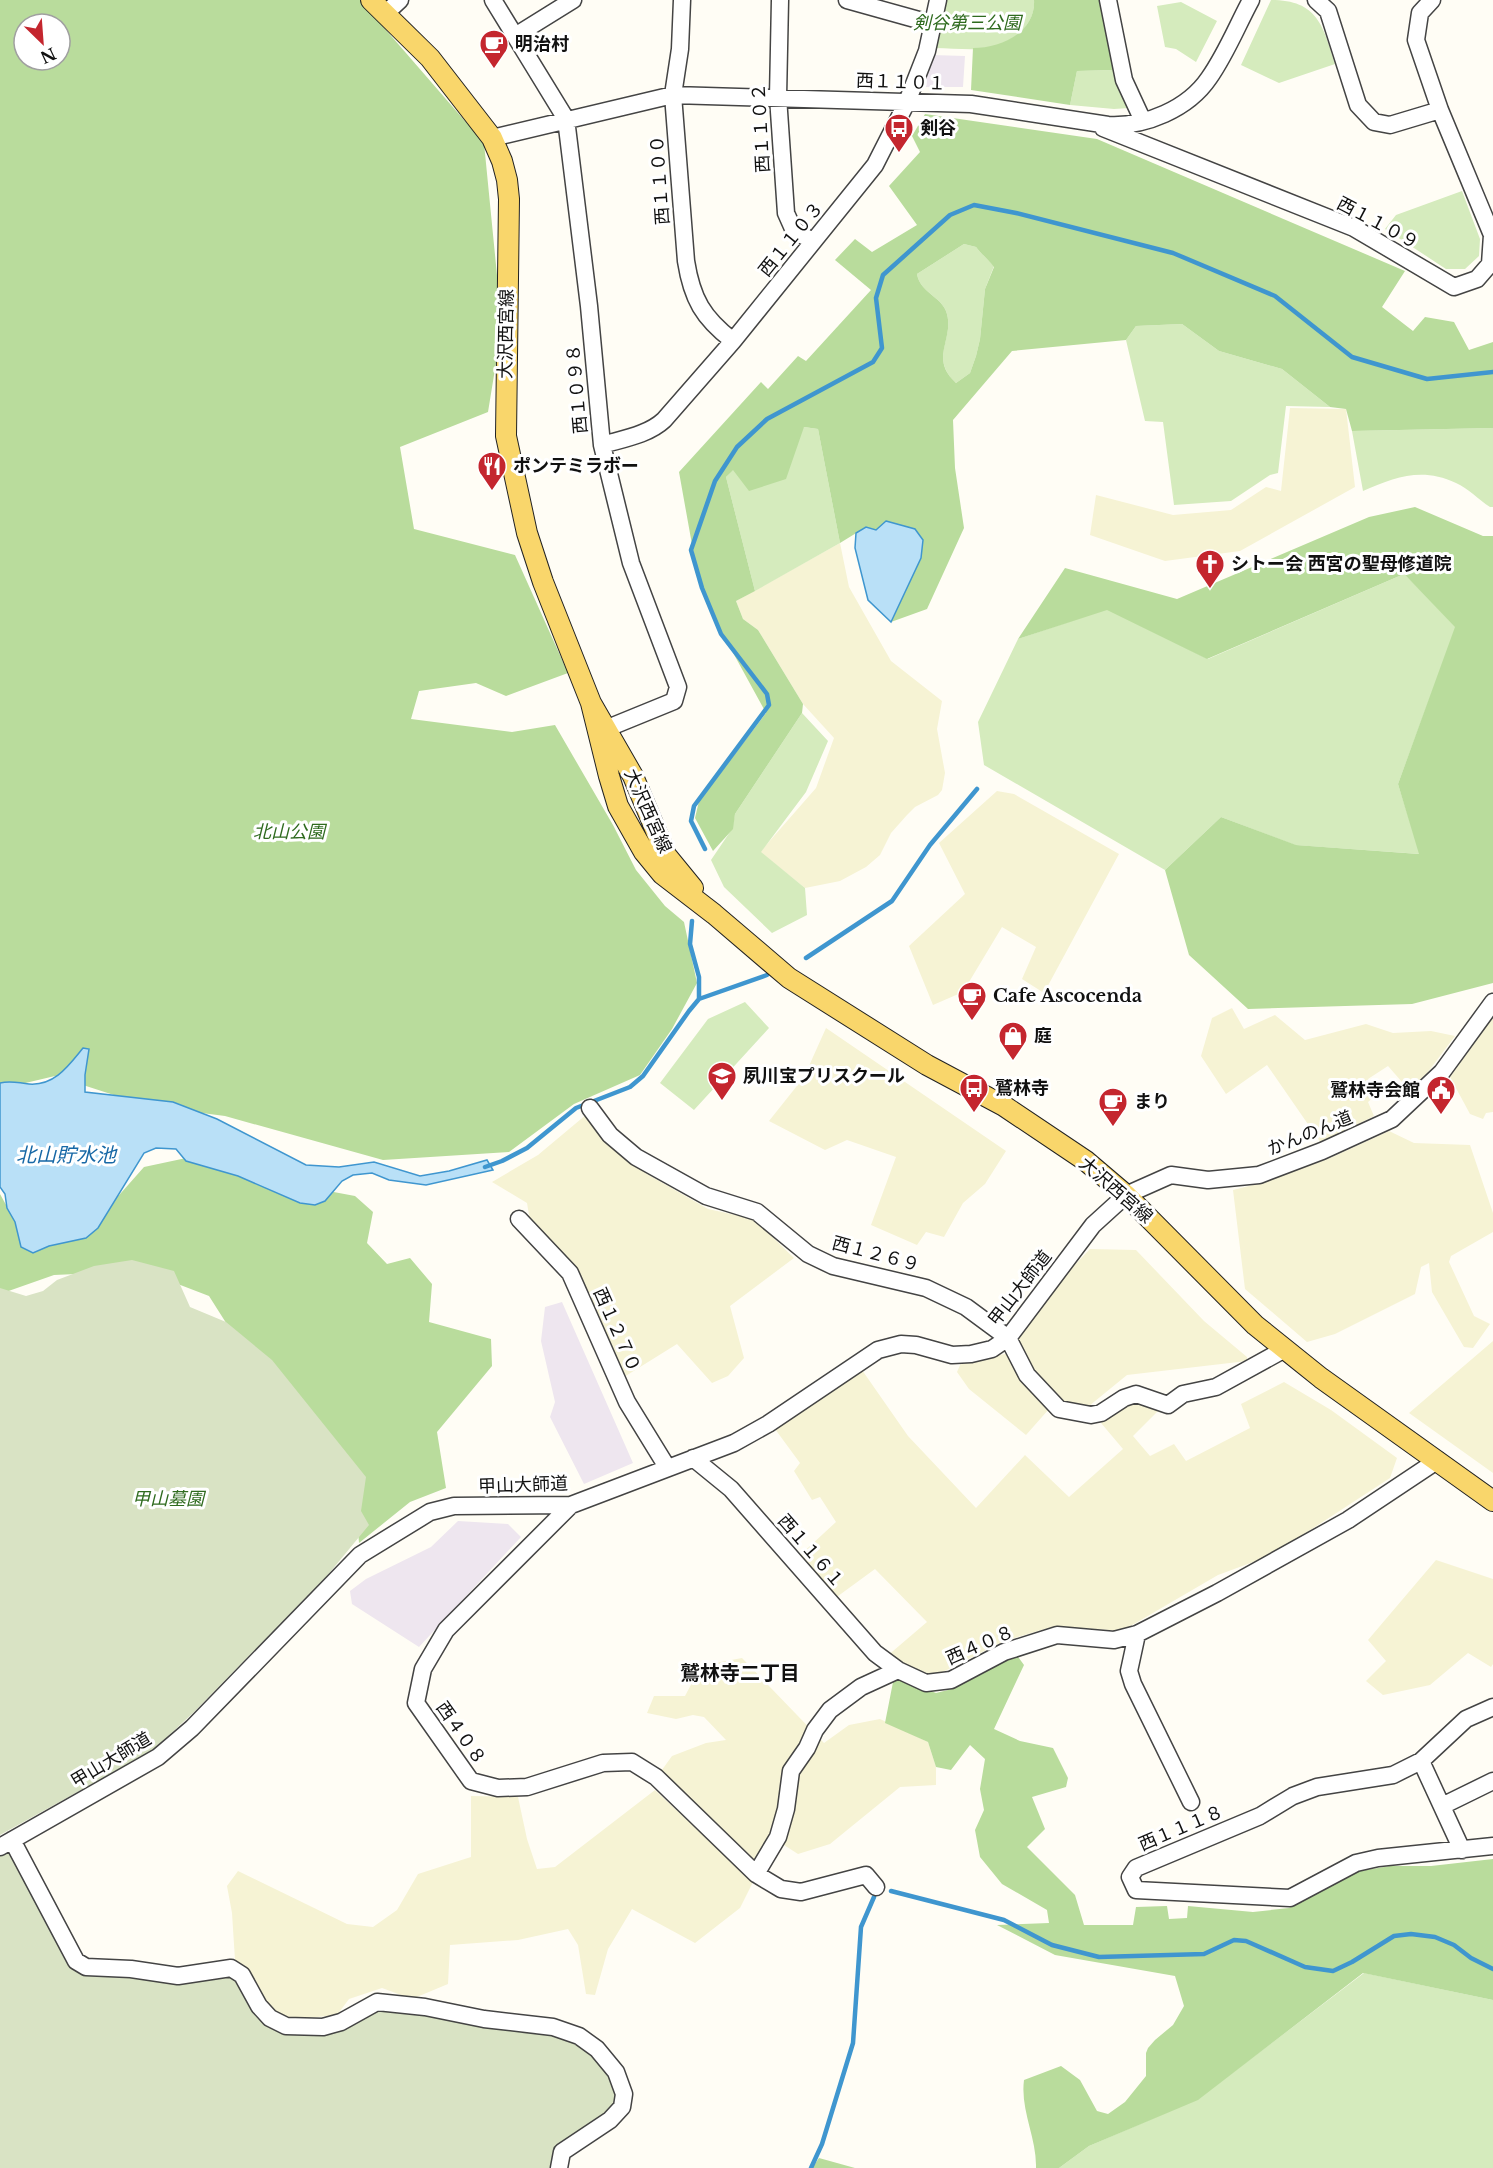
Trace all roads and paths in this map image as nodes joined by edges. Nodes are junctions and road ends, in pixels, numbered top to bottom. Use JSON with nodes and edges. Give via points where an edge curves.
{"nodes":[{"id":1,"x":400,"y":0,"type":"edge"},
{"id":2,"x":493,"y":0,"type":"edge"},
{"id":3,"x":573,"y":0,"type":"edge"},
{"id":4,"x":682,"y":0,"type":"edge"},
{"id":5,"x":780,"y":0,"type":"edge"},
{"id":6,"x":847,"y":0,"type":"edge"},
{"id":7,"x":938,"y":0,"type":"edge"},
{"id":8,"x":1108,"y":0,"type":"edge"},
{"id":9,"x":1251,"y":0,"type":"edge"},
{"id":10,"x":1316,"y":0,"type":"edge"},
{"id":11,"x":1432,"y":0,"type":"edge"},
{"id":12,"x":378,"y":7,"type":"edge"},
{"id":13,"x":933,"y":24,"type":"junction"},
{"id":14,"x":515,"y":36,"type":"junction"},
{"id":15,"x":673,"y":94,"type":"junction"},
{"id":16,"x":778,"y":97,"type":"junction"},
{"id":17,"x":907,"y":102,"type":"junction"},
{"id":18,"x":1440,"y":110,"type":"junction"},
{"id":19,"x":566,"y":119,"type":"junction"},
{"id":20,"x":1086,"y":121,"type":"junction"},
{"id":21,"x":1143,"y":122,"type":"junction"},
{"id":22,"x":492,"y":138,"type":"junction"},
{"id":23,"x":813,"y":241,"type":"junction"},
{"id":24,"x":733,"y":341,"type":"junction"},
{"id":25,"x":602,"y":445,"type":"junction"},
{"id":26,"x":602,"y":731,"type":"junction"},
{"id":27,"x":1493,"y":1002,"type":"edge"},
{"id":28,"x":590,"y":1108,"type":"dead end"},
{"id":29,"x":1126,"y":1194,"type":"junction"},
{"id":30,"x":519,"y":1219,"type":"dead end"},
{"id":31,"x":1008,"y":1338,"type":"junction"},
{"id":32,"x":1285,"y":1349,"type":"junction"},
{"id":33,"x":693,"y":1458,"type":"junction"},
{"id":34,"x":1437,"y":1460,"type":"junction"},
{"id":35,"x":668,"y":1467,"type":"junction"},
{"id":36,"x":1493,"y":1500,"type":"edge"},
{"id":37,"x":571,"y":1505,"type":"junction"},
{"id":38,"x":1137,"y":1634,"type":"junction"},
{"id":39,"x":898,"y":1670,"type":"junction"},
{"id":40,"x":1493,"y":1707,"type":"edge"},
{"id":41,"x":1421,"y":1761,"type":"junction"},
{"id":42,"x":1493,"y":1781,"type":"edge"},
{"id":43,"x":1191,"y":1802,"type":"dead end"},
{"id":44,"x":1442,"y":1806,"type":"junction"},
{"id":45,"x":6,"y":1844,"type":"edge"},
{"id":46,"x":1493,"y":1846,"type":"edge"},
{"id":47,"x":1462,"y":1850,"type":"junction"},
{"id":48,"x":756,"y":1874,"type":"junction"},
{"id":49,"x":876,"y":1887,"type":"dead end"},
{"id":50,"x":559,"y":2168,"type":"edge"}],
"edges":[{"from":1,"to":12,"type":"street"},
{"from":2,"to":14,"type":"street","name":"西１０９８"},
{"from":3,"to":14,"type":"street"},
{"from":4,"to":15,"type":"street","name":"西１１００"},
{"from":5,"to":16,"type":"street","name":"西１１０２"},
{"from":6,"to":13,"type":"street"},
{"from":7,"to":13,"type":"street","name":"西１１０３"},
{"from":8,"to":21,"type":"street","via":[[1124,80]]},
{"from":9,"to":21,"type":"street","name":"西１１０１","via":[[1205,84],[1179,106]]},
{"from":10,"to":18,"type":"street","via":[[1328,10],[1358,105],[1374,122],[1390,125]]},
{"from":11,"to":18,"type":"street","name":"西１１０９","via":[[1420,13],[1416,40]]},
{"from":12,"to":22,"type":"main road","name":"大沢西宮線","via":[[430,58]]},
{"from":13,"to":17,"type":"street","name":"西１１０３"},
{"from":14,"to":19,"type":"street","name":"西１０９８"},
{"from":15,"to":16,"type":"street","name":"西１１０１"},
{"from":15,"to":19,"type":"street","name":"西１１０１"},
{"from":15,"to":24,"type":"street","name":"西１１００","via":[[689,280],[695,299],[715,327]]},
{"from":16,"to":17,"type":"street","name":"西１１０１"},
{"from":16,"to":23,"type":"street","name":"西１１０２","via":[[786,213],[794,231]]},
{"from":17,"to":20,"type":"street","name":"西１１０１","via":[[971,104]]},
{"from":17,"to":23,"type":"street","name":"西１１０３","via":[[875,165]]},
{"from":18,"to":20,"type":"street","name":"西１１０９","via":[[1492,235],[1490,264],[1478,279],[1454,287],[1353,228]]},
{"from":19,"to":22,"type":"street","name":"西１１０１"},
{"from":19,"to":25,"type":"street","name":"西１０９８"},
{"from":20,"to":21,"type":"street","name":"西１１０１","via":[[1121,126]]},
{"from":22,"to":26,"type":"main road","name":"大沢西宮線","via":[[502,161],[509,199],[506,436],[527,533]]},
{"from":23,"to":24,"type":"street","name":"西１１０３"},
{"from":24,"to":25,"type":"street","name":"西１１０３","via":[[657,427]]},
{"from":25,"to":26,"type":"street","name":"西１０９８","via":[[631,563],[678,687],[674,701]]},
{"from":26,"to":29,"type":"main road","name":"大沢西宮線","via":[[618,806],[644,852],[662,874],[789,978],[927,1065],[1004,1106],[1086,1161]]},
{"from":27,"to":29,"type":"street","name":"かんのん道","via":[[1442,1072],[1392,1119],[1259,1175],[1208,1180],[1171,1175]]},
{"from":28,"to":31,"type":"street","name":"西１２６９","via":[[610,1135],[636,1157],[706,1196],[757,1212],[808,1254],[833,1266],[926,1288],[966,1307]]},
{"from":29,"to":31,"type":"street","name":"甲山大師道","via":[[1094,1225]]},
{"from":29,"to":32,"type":"main road","name":"大沢西宮線","via":[[1255,1325]]},
{"from":30,"to":35,"type":"street","name":"西１２７０","via":[[570,1273],[627,1402]]},
{"from":31,"to":32,"type":"street","via":[[1027,1375],[1059,1409],[1091,1415],[1136,1394],[1168,1405],[1183,1394],[1216,1387]]},
{"from":31,"to":33,"type":"street","name":"甲山大師道","via":[[993,1349],[970,1354],[951,1355],[901,1344],[878,1350],[768,1424],[734,1443]]},
{"from":32,"to":34,"type":"main road","name":"大沢西宮線"},
{"from":33,"to":35,"type":"street","name":"甲山大師道"},
{"from":33,"to":39,"type":"street","name":"西１１６１","via":[[731,1490],[875,1653]]},
{"from":34,"to":36,"type":"main road","name":"大沢西宮線"},
{"from":34,"to":38,"type":"street","name":"西４０８","via":[[1348,1520]]},
{"from":35,"to":37,"type":"street","name":"甲山大師道"},
{"from":37,"to":45,"type":"street","name":"甲山大師道","via":[[454,1506],[430,1512],[360,1555],[192,1728],[158,1757]]},
{"from":37,"to":48,"type":"street","name":"西４０８","via":[[446,1630],[423,1669],[416,1703],[471,1781],[498,1788],[527,1787],[603,1763],[632,1762],[656,1777]]},
{"from":38,"to":39,"type":"street","name":"西４０８","via":[[1114,1641],[1057,1635],[1004,1652],[951,1680],[927,1683]]},
{"from":38,"to":43,"type":"street","via":[[1129,1671]]},
{"from":39,"to":48,"type":"street","via":[[861,1687],[830,1710],[815,1730],[791,1772],[778,1837]]},
{"from":40,"to":41,"type":"street","name":"西１１１８","via":[[1466,1719]]},
{"from":41,"to":44,"type":"street"},
{"from":41,"to":47,"type":"street","name":"西１１１８","via":[[1393,1774],[1317,1787],[1293,1796],[1260,1816],[1136,1868],[1130,1877],[1136,1890],[1290,1898],[1356,1863]]},
{"from":42,"to":44,"type":"street"},
{"from":44,"to":47,"type":"street"},
{"from":45,"to":50,"type":"street","via":[[76,1961],[86,1967],[178,1976],[231,1968],[242,1975],[270,2018],[286,2026],[323,2027],[341,2022],[377,2002],[553,2027],[579,2036],[597,2049],[616,2072],[624,2094],[622,2107],[610,2120],[562,2152]]},
{"from":46,"to":47,"type":"street","name":"西１１１８"},
{"from":48,"to":49,"type":"street","name":"西４０８","via":[[781,1889],[801,1892],[866,1875]]}]}
